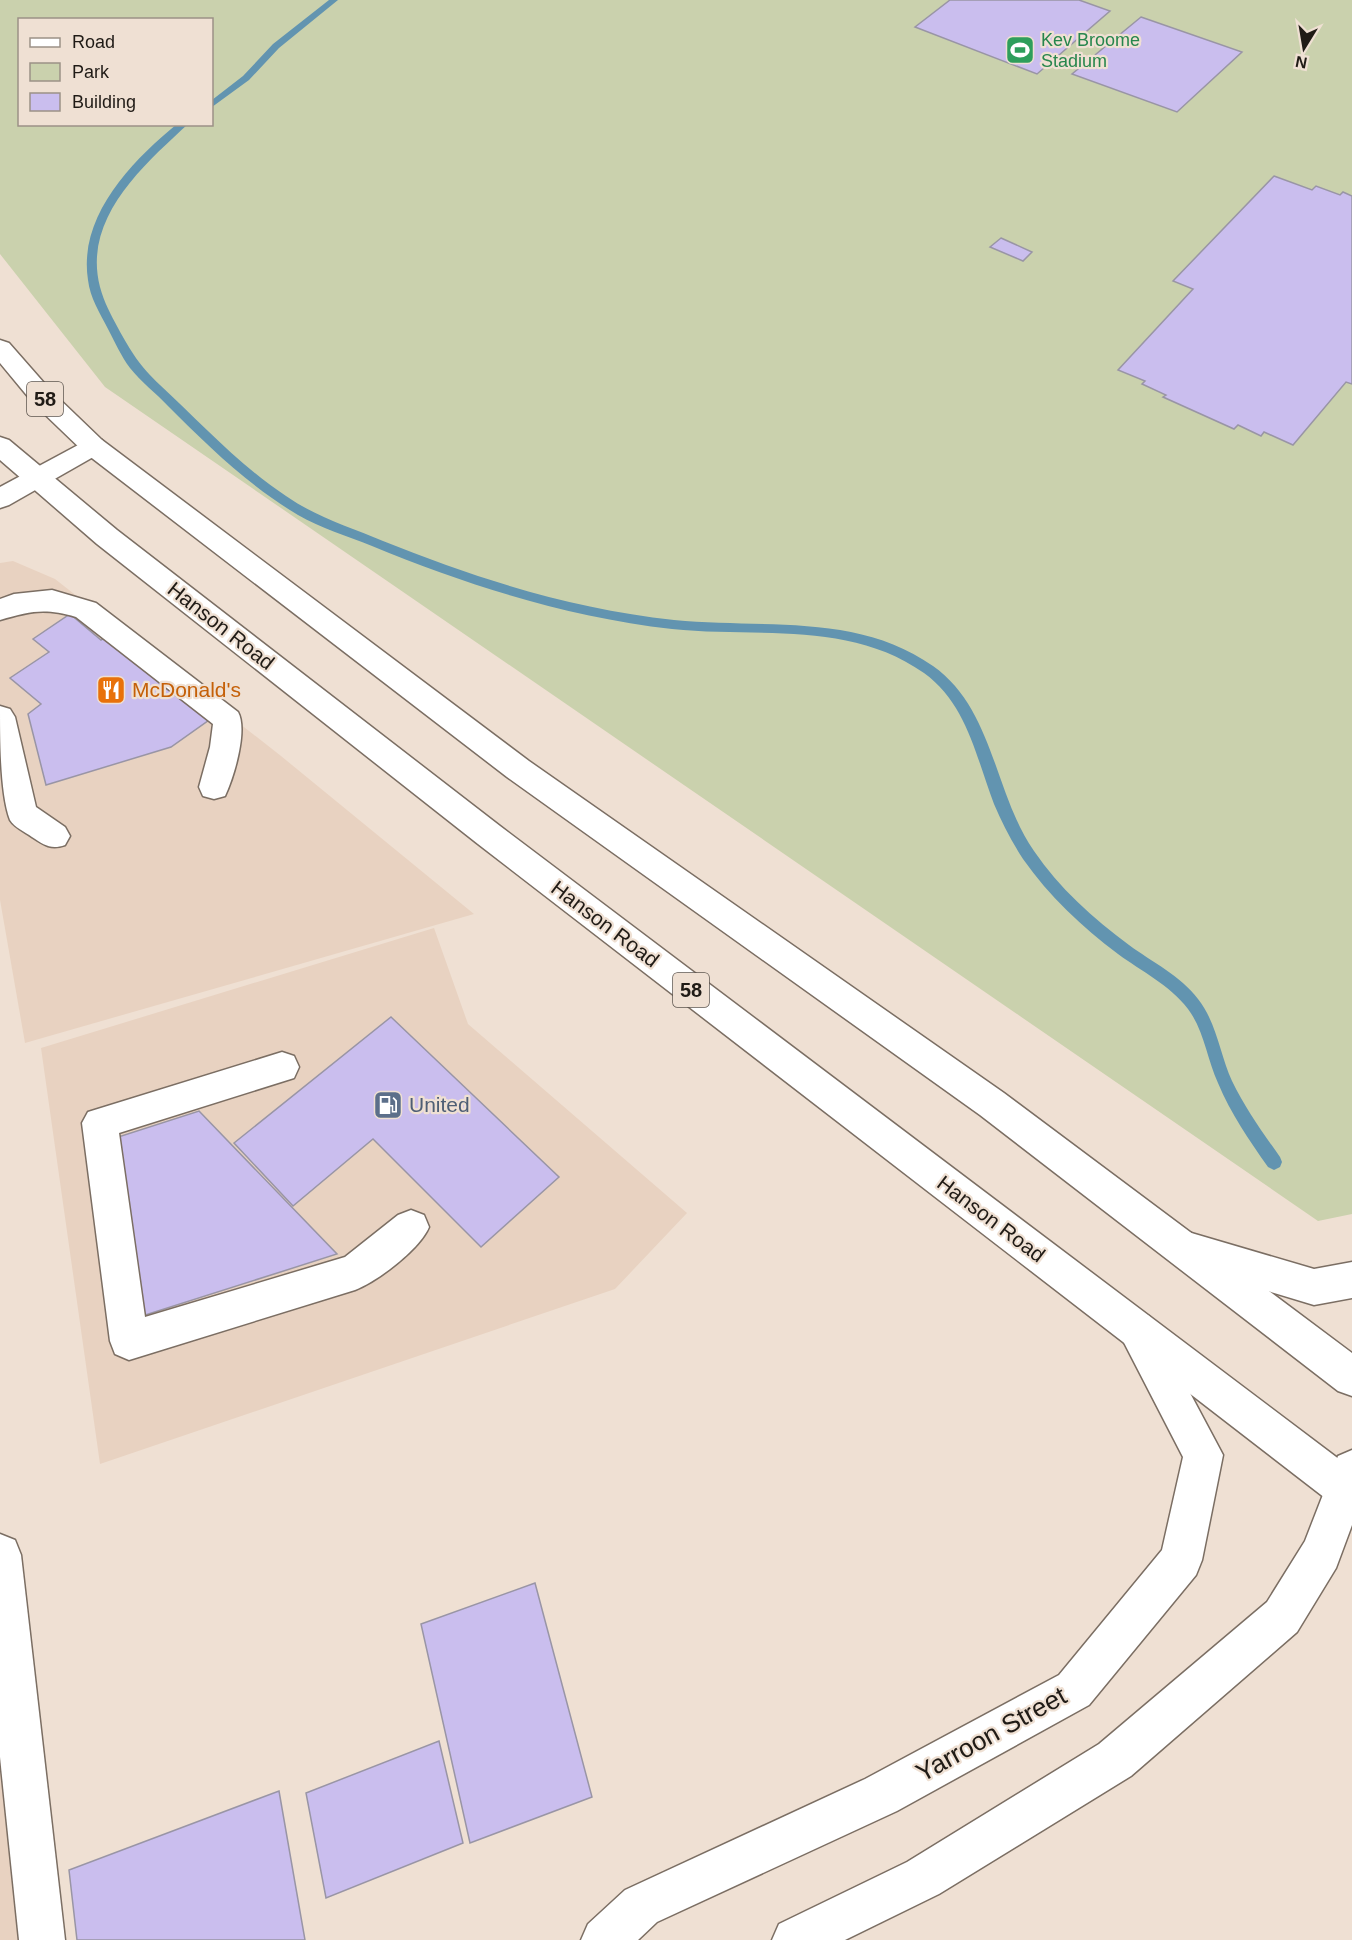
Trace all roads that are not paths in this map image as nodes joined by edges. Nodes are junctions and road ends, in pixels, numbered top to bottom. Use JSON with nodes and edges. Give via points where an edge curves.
{"nodes":[{"id":1,"x":0,"y":348,"type":"edge"},
{"id":2,"x":0,"y":446,"type":"edge"},
{"id":3,"x":93,"y":446,"type":"junction"},
{"id":4,"x":36,"y":478,"type":"junction"},
{"id":5,"x":0,"y":499,"type":"edge"},
{"id":6,"x":0,"y":610,"type":"edge"},
{"id":7,"x":0,"y":717,"type":"edge"},
{"id":8,"x":214,"y":787,"type":"dead end"},
{"id":9,"x":54,"y":836,"type":"dead end"},
{"id":10,"x":282,"y":1067,"type":"dead end"},
{"id":11,"x":411,"y":1227,"type":"dead end"},
{"id":12,"x":1184,"y":1249,"type":"junction"},
{"id":13,"x":1352,"y":1280,"type":"edge"},
{"id":14,"x":1136,"y":1329,"type":"junction"},
{"id":15,"x":1352,"y":1377,"type":"edge"},
{"id":16,"x":1350,"y":1484,"type":"edge"},
{"id":17,"x":0,"y":1556,"type":"edge"},
{"id":18,"x":42,"y":1940,"type":"edge"},
{"id":19,"x":604,"y":1940,"type":"edge"},
{"id":20,"x":795,"y":1940,"type":"edge"}],
"edges":[{"from":1,"to":3,"type":"main road","number":"58"},
{"from":2,"to":4,"type":"main road","number":"58"},
{"from":3,"to":4,"type":"main road"},
{"from":3,"to":12,"type":"main road","number":"58","via":[[518,769],[992,1104]]},
{"from":4,"to":5,"type":"main road"},
{"from":4,"to":14,"type":"main road","name":"Hanson Road","number":"58","via":[[489,836]]},
{"from":6,"to":8,"type":"main road","via":[[14,604],[52,600],[86,610],[228,720]]},
{"from":7,"to":9,"type":"main road","via":[[22,814]]},
{"from":10,"to":11,"type":"main road","via":[[100,1123],[129,1341],[355,1272]]},
{"from":12,"to":13,"type":"main road","via":[[1314,1287]]},
{"from":12,"to":15,"type":"main road","number":"58"},
{"from":14,"to":16,"type":"main road","name":"Hanson Road","number":"58"},
{"from":14,"to":19,"type":"main road","name":"Yarroon Street","via":[[1203,1455],[1181,1560],[1074,1689],[881,1795],[641,1906]]},
{"from":16,"to":20,"type":"main road","via":[[1321,1553],[1282,1617],[1115,1760],[923,1878]]},
{"from":17,"to":18,"type":"main road"}]}
